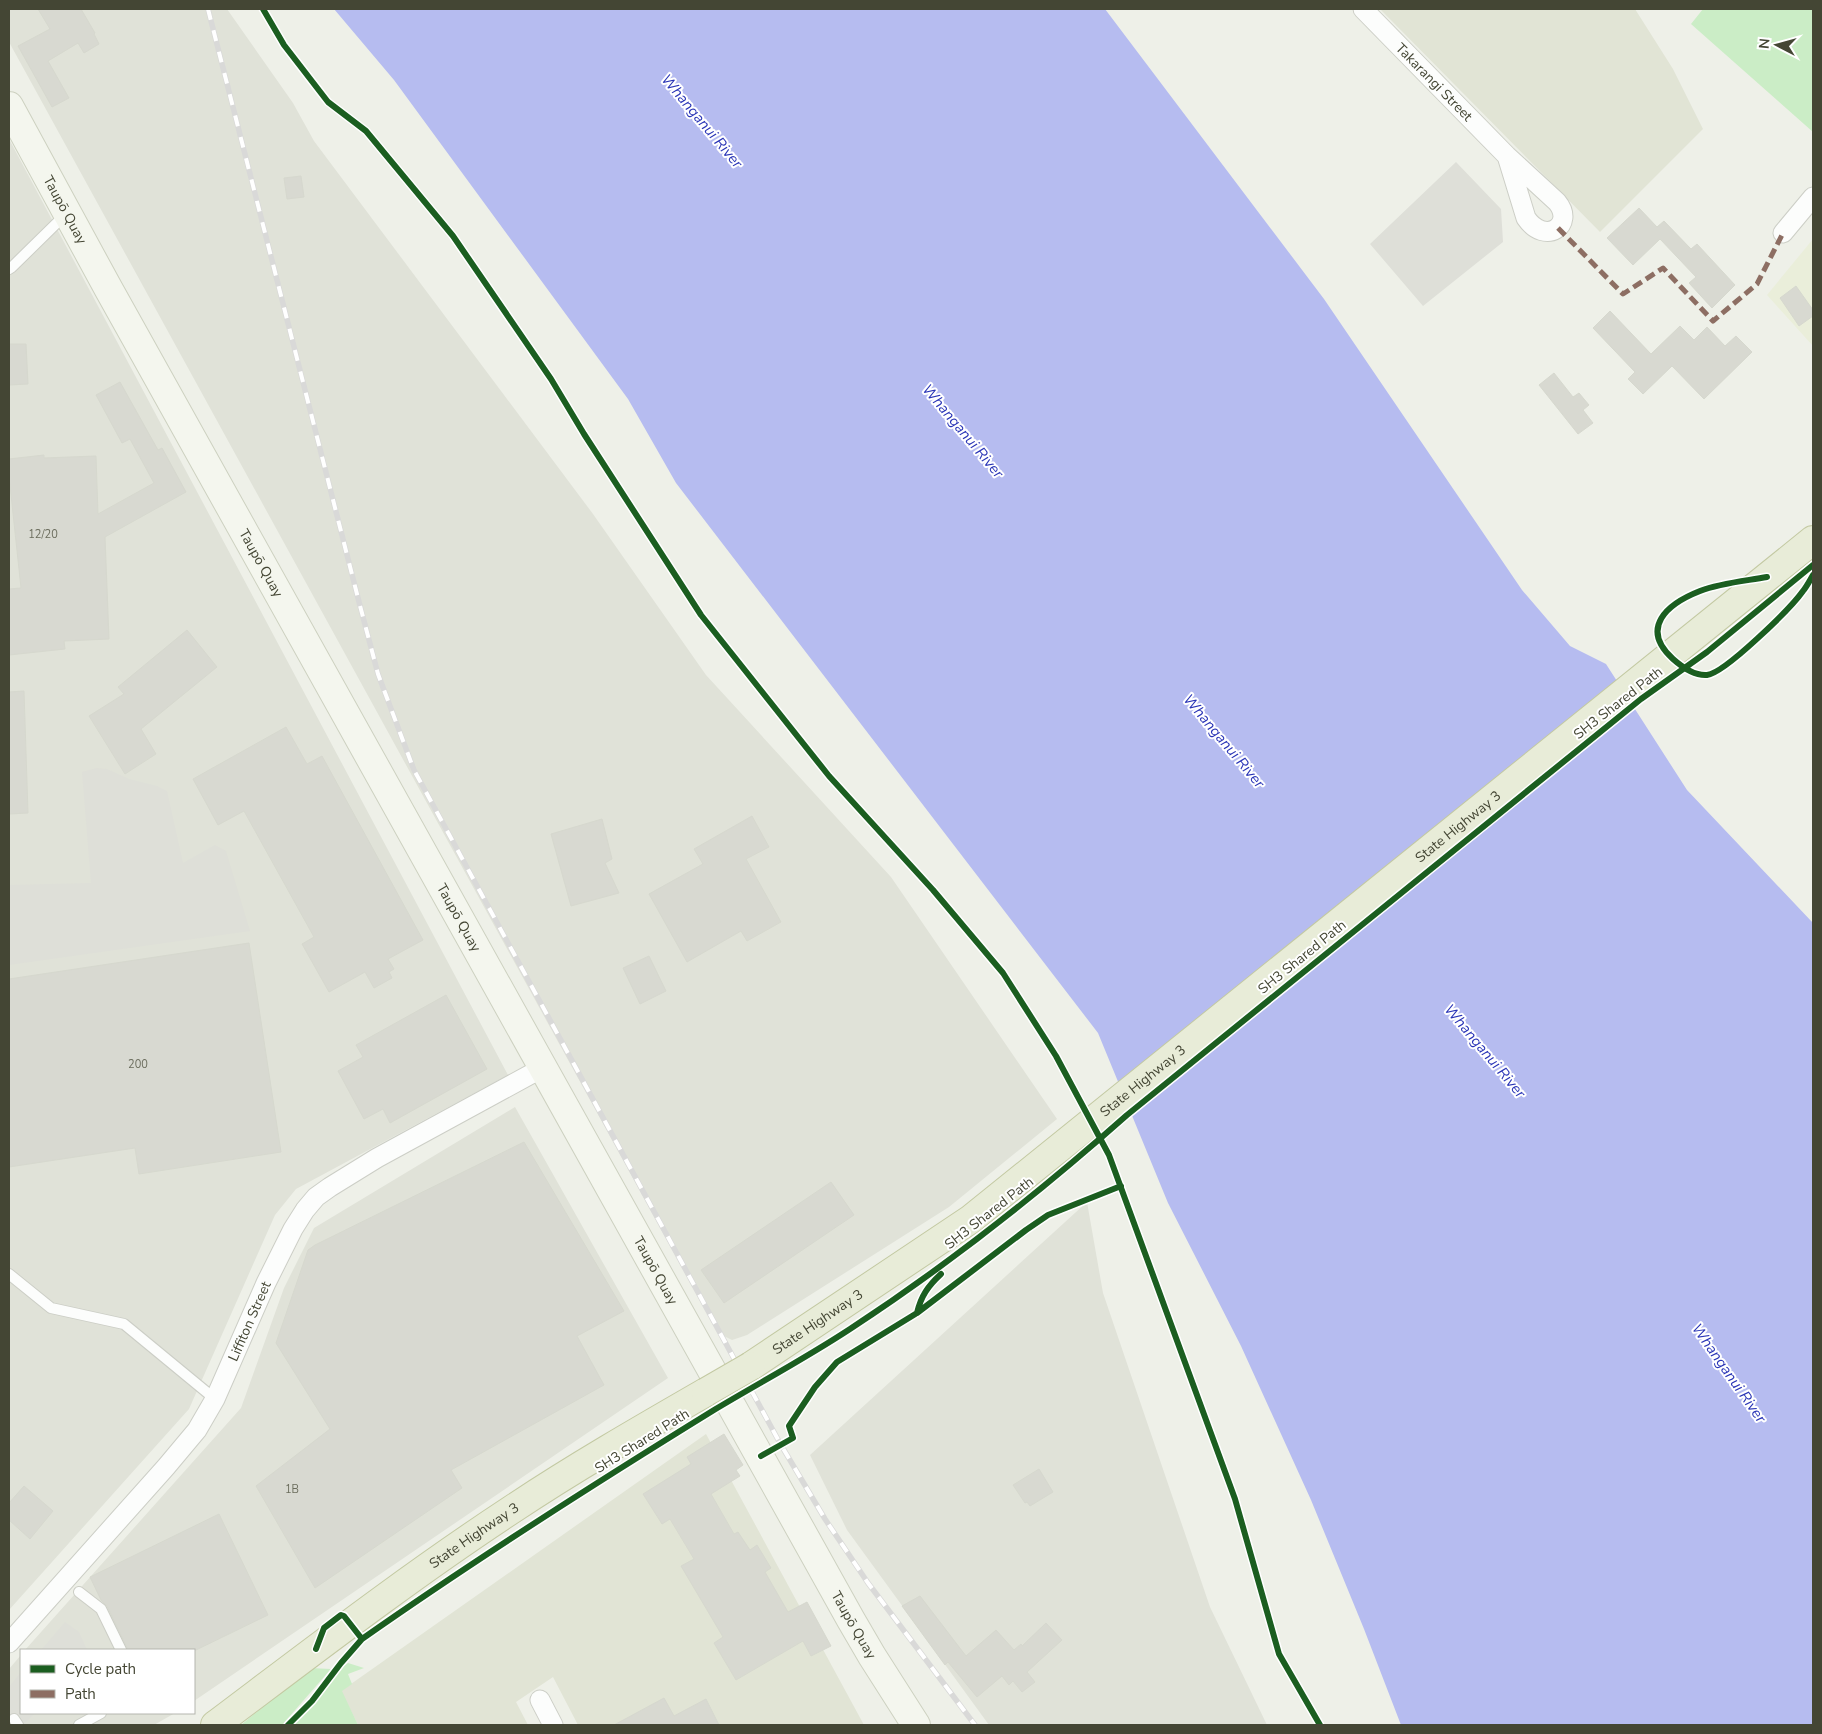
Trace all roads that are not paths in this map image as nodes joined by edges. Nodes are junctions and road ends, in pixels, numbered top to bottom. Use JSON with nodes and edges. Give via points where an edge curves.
{"nodes":[{"id":1,"x":1364,"y":9,"type":"edge"},
{"id":2,"x":9,"y":106,"type":"edge"},
{"id":3,"x":1507,"y":156,"type":"dead end"},
{"id":4,"x":1813,"y":197,"type":"edge"},
{"id":5,"x":67,"y":213,"type":"junction"},
{"id":6,"x":1783,"y":233,"type":"dead end"},
{"id":7,"x":9,"y":268,"type":"edge"},
{"id":8,"x":1813,"y":540,"type":"edge"},
{"id":9,"x":544,"y":1067,"type":"junction"},
{"id":10,"x":9,"y":1274,"type":"edge"},
{"id":11,"x":215,"y":1399,"type":"junction"},
{"id":12,"x":79,"y":1592,"type":"dead end"},
{"id":13,"x":9,"y":1642,"type":"edge"},
{"id":14,"x":121,"y":1649,"type":"edge"},
{"id":15,"x":540,"y":1700,"type":"dead end"},
{"id":16,"x":98,"y":1714,"type":"edge"},
{"id":17,"x":79,"y":1725,"type":"edge"},
{"id":18,"x":215,"y":1725,"type":"edge"},
{"id":19,"x":553,"y":1725,"type":"edge"},
{"id":20,"x":916,"y":1725,"type":"edge"}],
"edges":[{"from":1,"to":3,"type":"street","name":"Takarangi Street"},
{"from":2,"to":5,"type":"street","name":"Taupō Quay"},
{"from":4,"to":6,"type":"street"},
{"from":5,"to":7,"type":"lane"},
{"from":5,"to":9,"type":"street","name":"Taupō Quay"},
{"from":8,"to":18,"type":"highway","name":"State Highway 3","bridge":true,"via":[[971,1219],[750,1366],[602,1452],[511,1510]]},
{"from":9,"to":11,"type":"street","name":"Liffiton Street","via":[[377,1158],[316,1197],[293,1229],[266,1283]]},
{"from":9,"to":20,"type":"street","name":"Taupō Quay","via":[[851,1620]]},
{"from":10,"to":11,"type":"lane","via":[[51,1308],[124,1324]]},
{"from":11,"to":13,"type":"street","name":"Liffiton Street","via":[[197,1430],[166,1467]]},
{"from":12,"to":14,"type":"lane","via":[[101,1609]]},
{"from":15,"to":19,"type":"street"},
{"from":16,"to":17,"type":"lane"}]}
